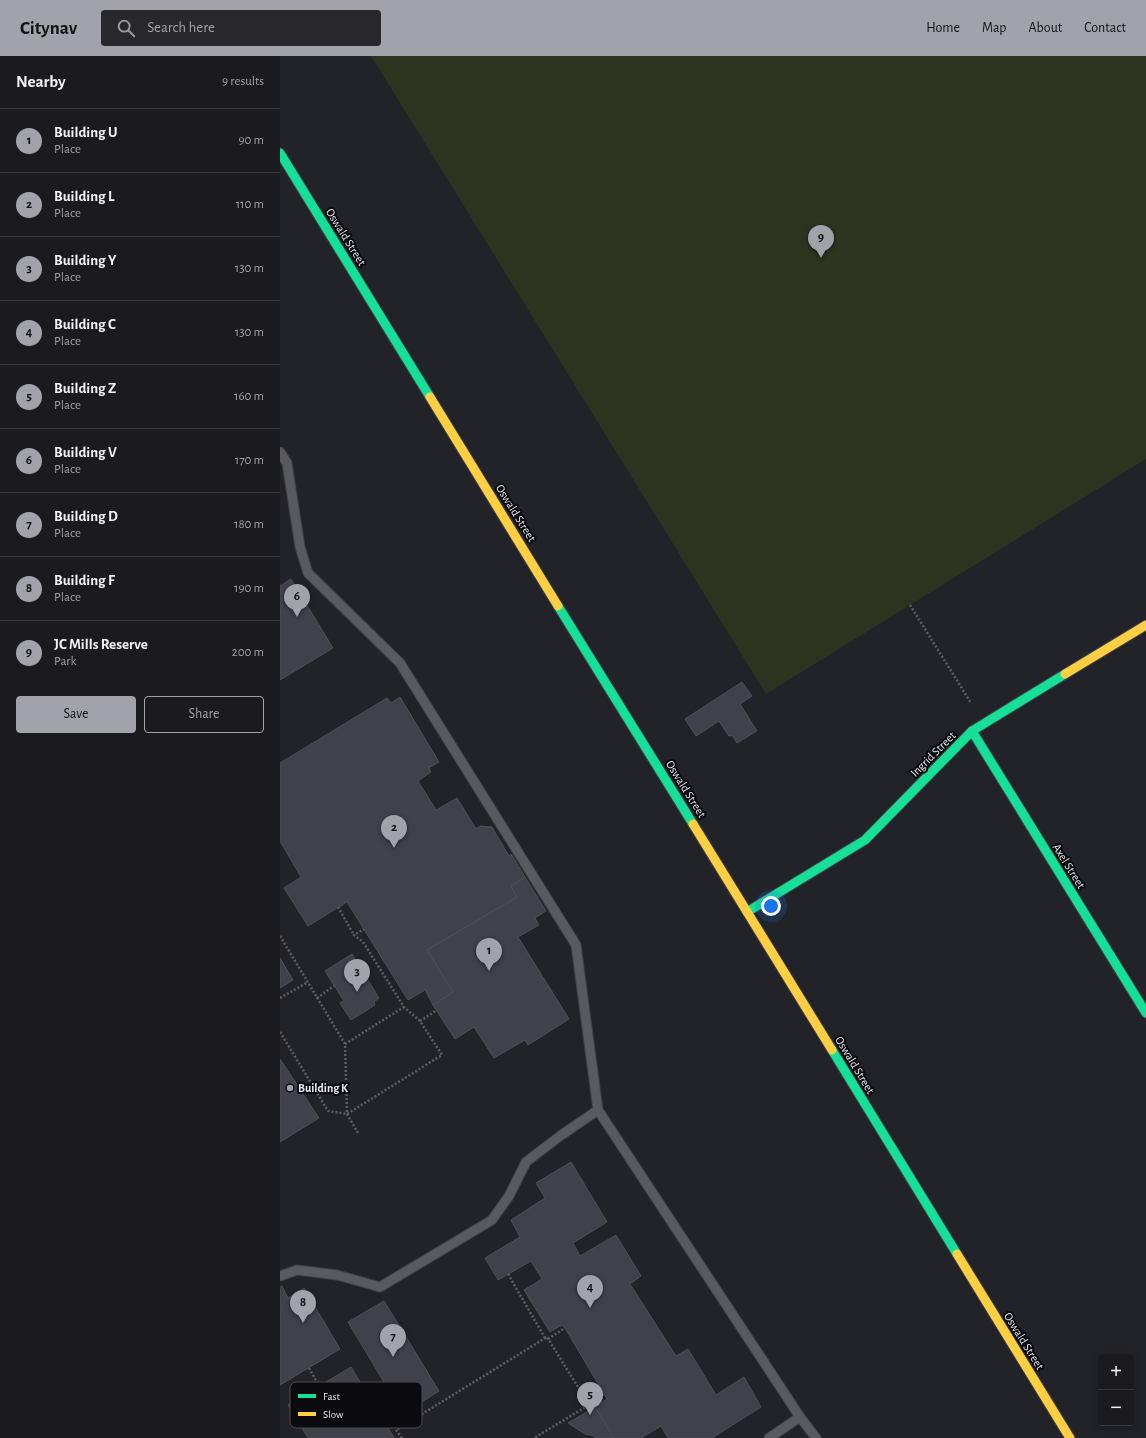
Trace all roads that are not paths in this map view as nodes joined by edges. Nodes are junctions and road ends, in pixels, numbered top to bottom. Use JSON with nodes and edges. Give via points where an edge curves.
{"nodes":[{"id":1,"x":280,"y":153,"type":"edge"},
{"id":2,"x":280,"y":452,"type":"edge"},
{"id":3,"x":1146,"y":625,"type":"edge"},
{"id":4,"x":972,"y":731,"type":"junction"},
{"id":5,"x":747,"y":912,"type":"junction"},
{"id":6,"x":1146,"y":1014,"type":"edge"},
{"id":7,"x":598,"y":1110,"type":"junction"},
{"id":8,"x":280,"y":1276,"type":"edge"},
{"id":9,"x":800,"y":1417,"type":"junction"},
{"id":10,"x":769,"y":1438,"type":"edge"},
{"id":11,"x":816,"y":1438,"type":"edge"},
{"id":12,"x":1070,"y":1438,"type":"edge"}],
"edges":[{"from":1,"to":5,"type":"street","name":"Oswald Street"},
{"from":2,"to":7,"type":"lane","via":[[287,464],[300,547],[308,573],[400,663],[576,945]]},
{"from":3,"to":4,"type":"street","name":"Ingrid Street"},
{"from":4,"to":5,"type":"street","name":"Ingrid Street","via":[[865,840]]},
{"from":4,"to":6,"type":"street","name":"Axel Street"},
{"from":5,"to":12,"type":"street","name":"Oswald Street"},
{"from":7,"to":8,"type":"lane","via":[[526,1162],[509,1196],[492,1220],[380,1287],[337,1275],[297,1270]]},
{"from":7,"to":9,"type":"lane"},
{"from":9,"to":10,"type":"lane"},
{"from":9,"to":11,"type":"lane"}]}
